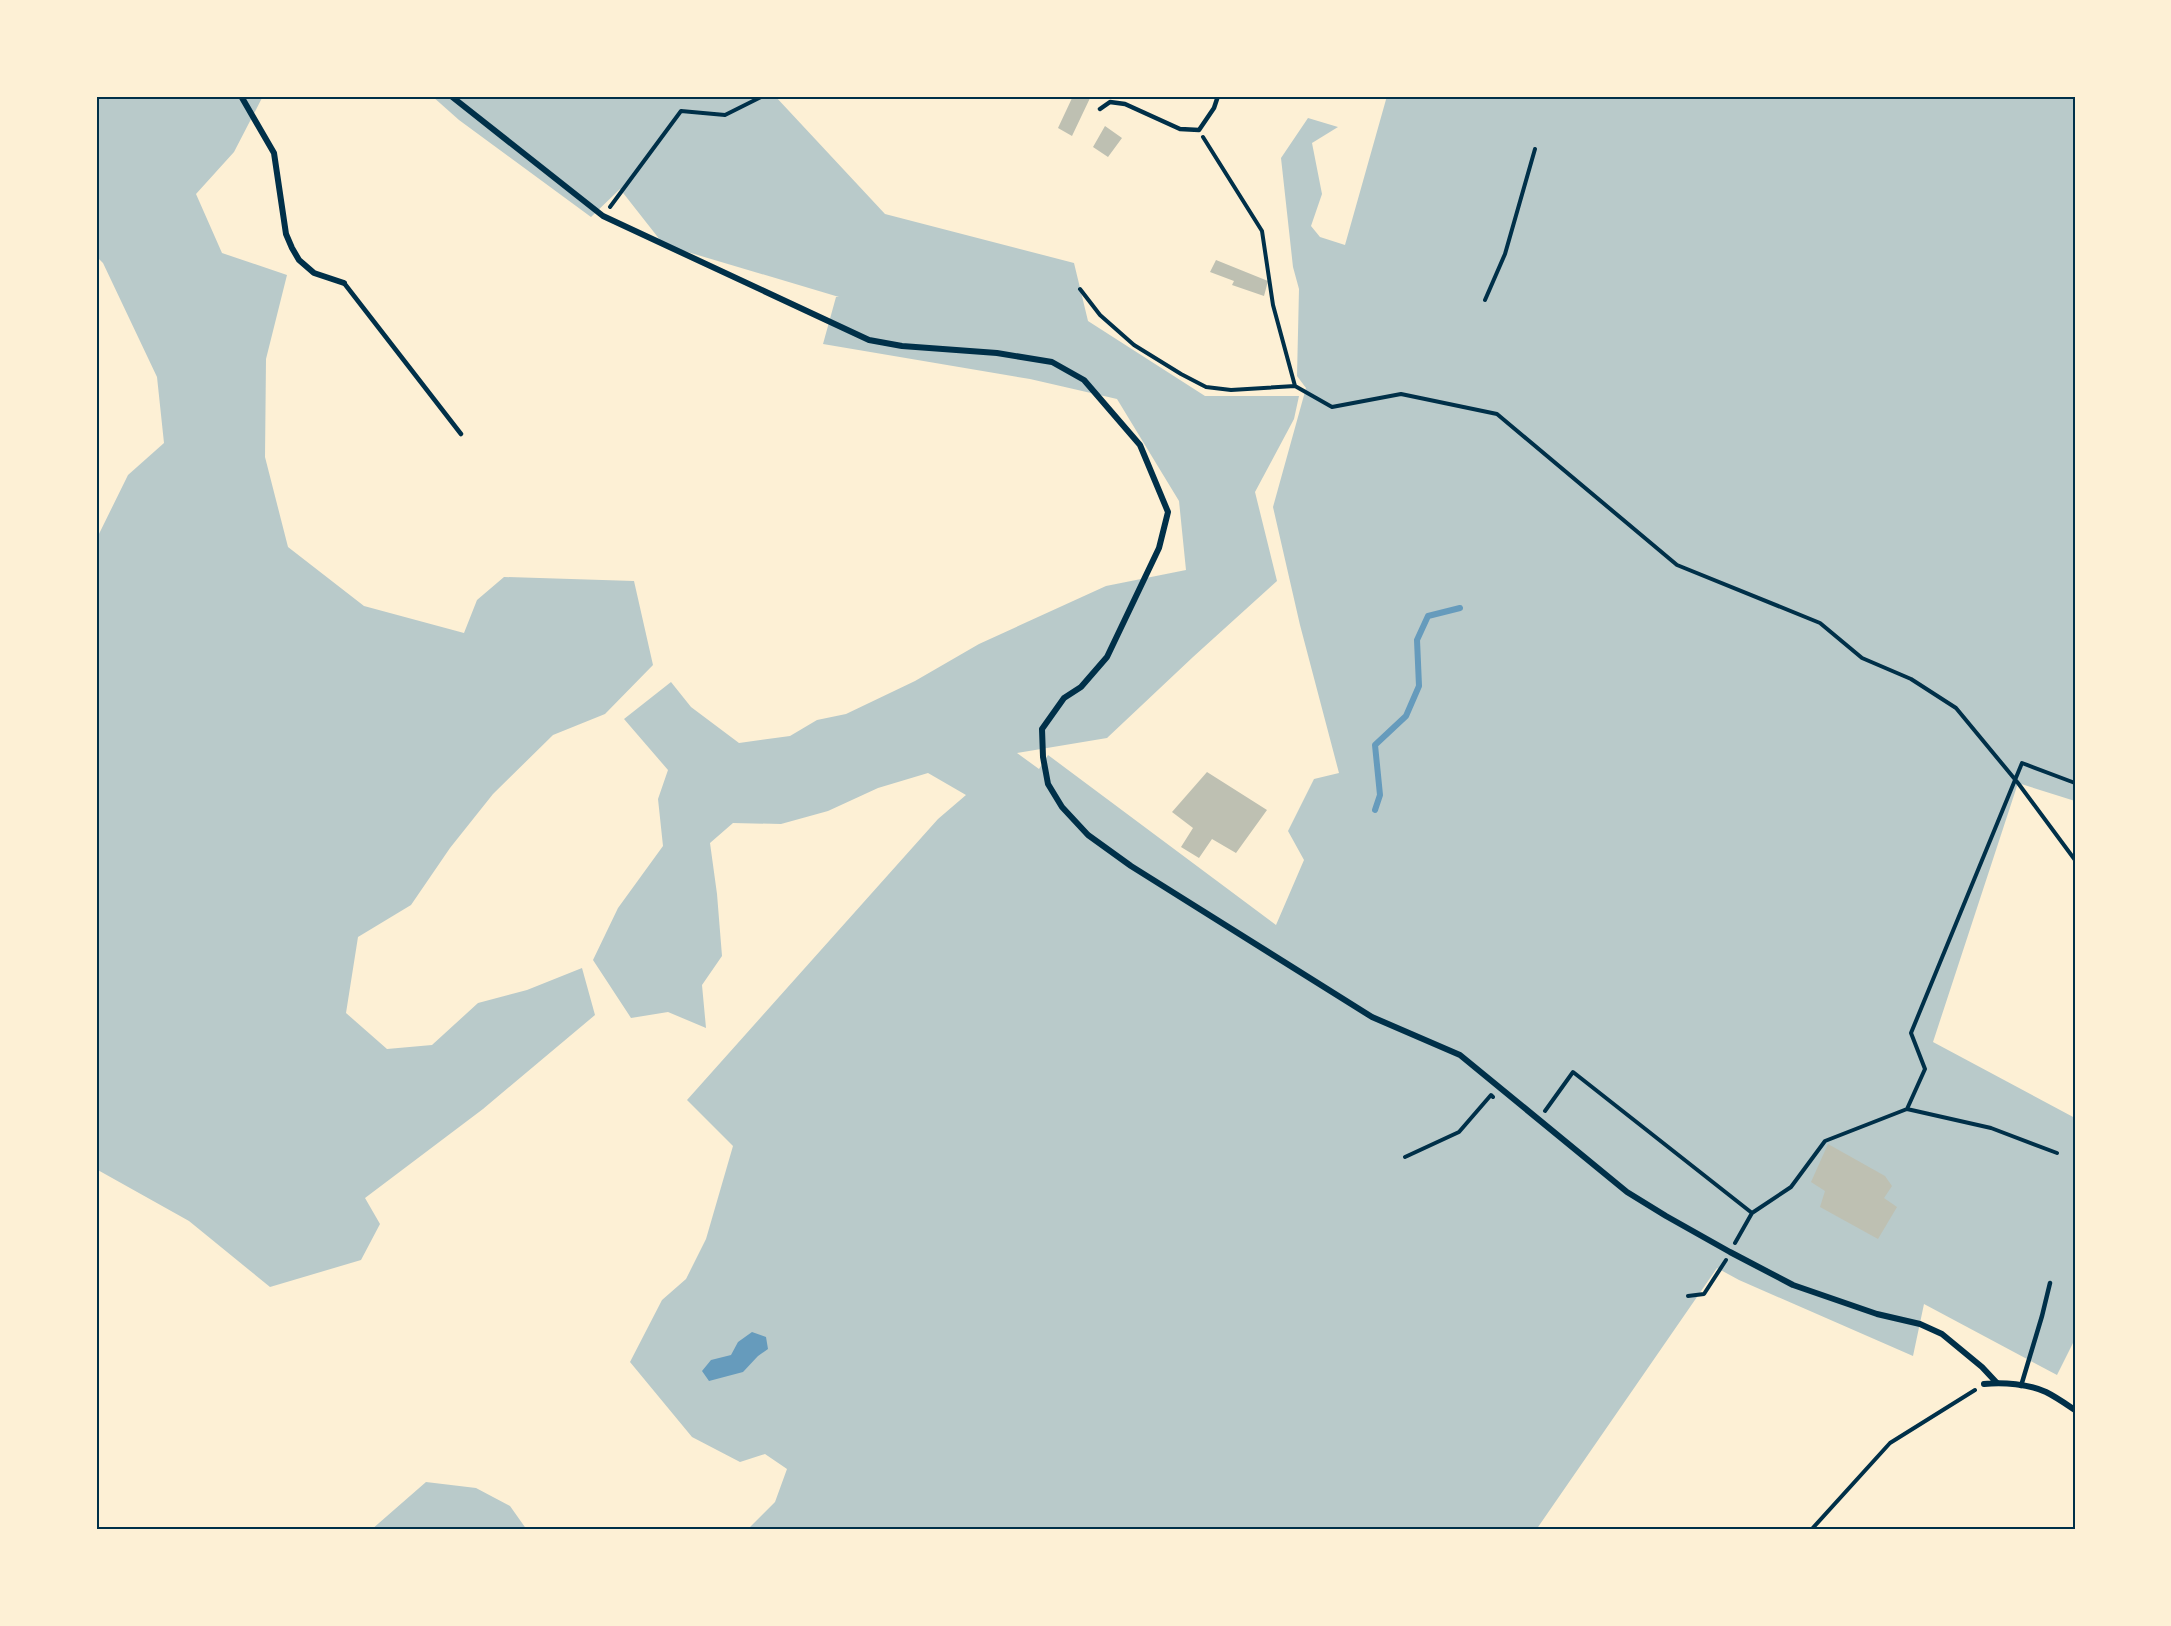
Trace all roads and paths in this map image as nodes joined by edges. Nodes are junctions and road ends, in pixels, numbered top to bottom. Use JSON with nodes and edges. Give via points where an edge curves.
{"nodes":[{"id":1,"x":242,"y":96,"type":"edge"},
{"id":2,"x":451,"y":96,"type":"edge"},
{"id":3,"x":763,"y":96,"type":"edge"},
{"id":4,"x":1218,"y":96,"type":"edge"},
{"id":5,"x":1100,"y":109,"type":"dead end"},
{"id":6,"x":1199,"y":130,"type":"junction"},
{"id":7,"x":1535,"y":149,"type":"dead end"},
{"id":8,"x":603,"y":216,"type":"junction"},
{"id":9,"x":344,"y":283,"type":"joint"},
{"id":10,"x":1080,"y":289,"type":"dead end"},
{"id":11,"x":1485,"y":300,"type":"dead end"},
{"id":12,"x":1295,"y":386,"type":"junction"},
{"id":13,"x":461,"y":434,"type":"dead end"},
{"id":14,"x":2015,"y":780,"type":"junction"},
{"id":15,"x":2075,"y":783,"type":"edge"},
{"id":16,"x":2075,"y":860,"type":"edge"},
{"id":17,"x":1499,"y":1102,"type":"dead end"},
{"id":18,"x":1907,"y":1110,"type":"junction"},
{"id":19,"x":1539,"y":1120,"type":"junction"},
{"id":20,"x":2057,"y":1153,"type":"dead end"},
{"id":21,"x":1405,"y":1156,"type":"dead end"},
{"id":22,"x":1752,"y":1213,"type":"junction"},
{"id":23,"x":1730,"y":1252,"type":"junction"},
{"id":24,"x":2050,"y":1283,"type":"dead end"},
{"id":25,"x":1688,"y":1296,"type":"dead end"},
{"id":26,"x":1996,"y":1382,"type":"junction"},
{"id":27,"x":1984,"y":1384,"type":"joint"},
{"id":28,"x":2022,"y":1386,"type":"junction"},
{"id":29,"x":2075,"y":1410,"type":"edge"},
{"id":30,"x":1811,"y":1530,"type":"edge"}],
"edges":[{"from":1,"to":9,"type":"street","via":[[274,153],[286,234],[292,248],[314,273]]},
{"from":2,"to":8,"type":"street"},
{"from":3,"to":8,"type":"path","via":[[725,115],[681,111]]},
{"from":4,"to":6,"type":"lane"},
{"from":5,"to":6,"type":"lane","via":[[1110,102],[1125,104],[1180,129]]},
{"from":6,"to":12,"type":"path","via":[[1262,231],[1273,305]]},
{"from":7,"to":11,"type":"path","via":[[1505,254]]},
{"from":8,"to":19,"type":"street","via":[[869,340],[997,352],[1052,362],[1084,380],[1140,445],[1168,512],[1159,548],[1107,657],[1081,687],[1064,698],[1042,729],[1048,784],[1062,807],[1088,835],[1131,866],[1372,1017],[1460,1055]]},
{"from":9,"to":13,"type":"lane"},
{"from":10,"to":12,"type":"path","via":[[1100,315],[1134,345],[1206,387],[1231,390]]},
{"from":12,"to":14,"type":"path","via":[[1332,407],[1401,394],[1497,414],[1677,565],[1820,623],[1862,658],[1911,678],[1956,708]]},
{"from":14,"to":15,"type":"path","via":[[2022,763]]},
{"from":14,"to":16,"type":"path"},
{"from":14,"to":18,"type":"path","via":[[1911,1033],[1926,1069]]},
{"from":17,"to":21,"type":"path","via":[[1491,1095],[1459,1132]]},
{"from":18,"to":20,"type":"path","via":[[1991,1128]]},
{"from":18,"to":22,"type":"path","via":[[1825,1141],[1791,1187]]},
{"from":19,"to":22,"type":"path","via":[[1574,1072]]},
{"from":19,"to":23,"type":"street","via":[[1627,1192]]},
{"from":22,"to":23,"type":"path"},
{"from":23,"to":25,"type":"path","via":[[1704,1294]]},
{"from":23,"to":26,"type":"street","via":[[1793,1285],[1942,1334]]},
{"from":24,"to":28,"type":"lane"},
{"from":26,"to":27,"type":"street"},
{"from":26,"to":28,"type":"street"},
{"from":27,"to":30,"type":"path","via":[[1890,1443]]},
{"from":28,"to":29,"type":"street","via":[[2045,1392]]}]}
